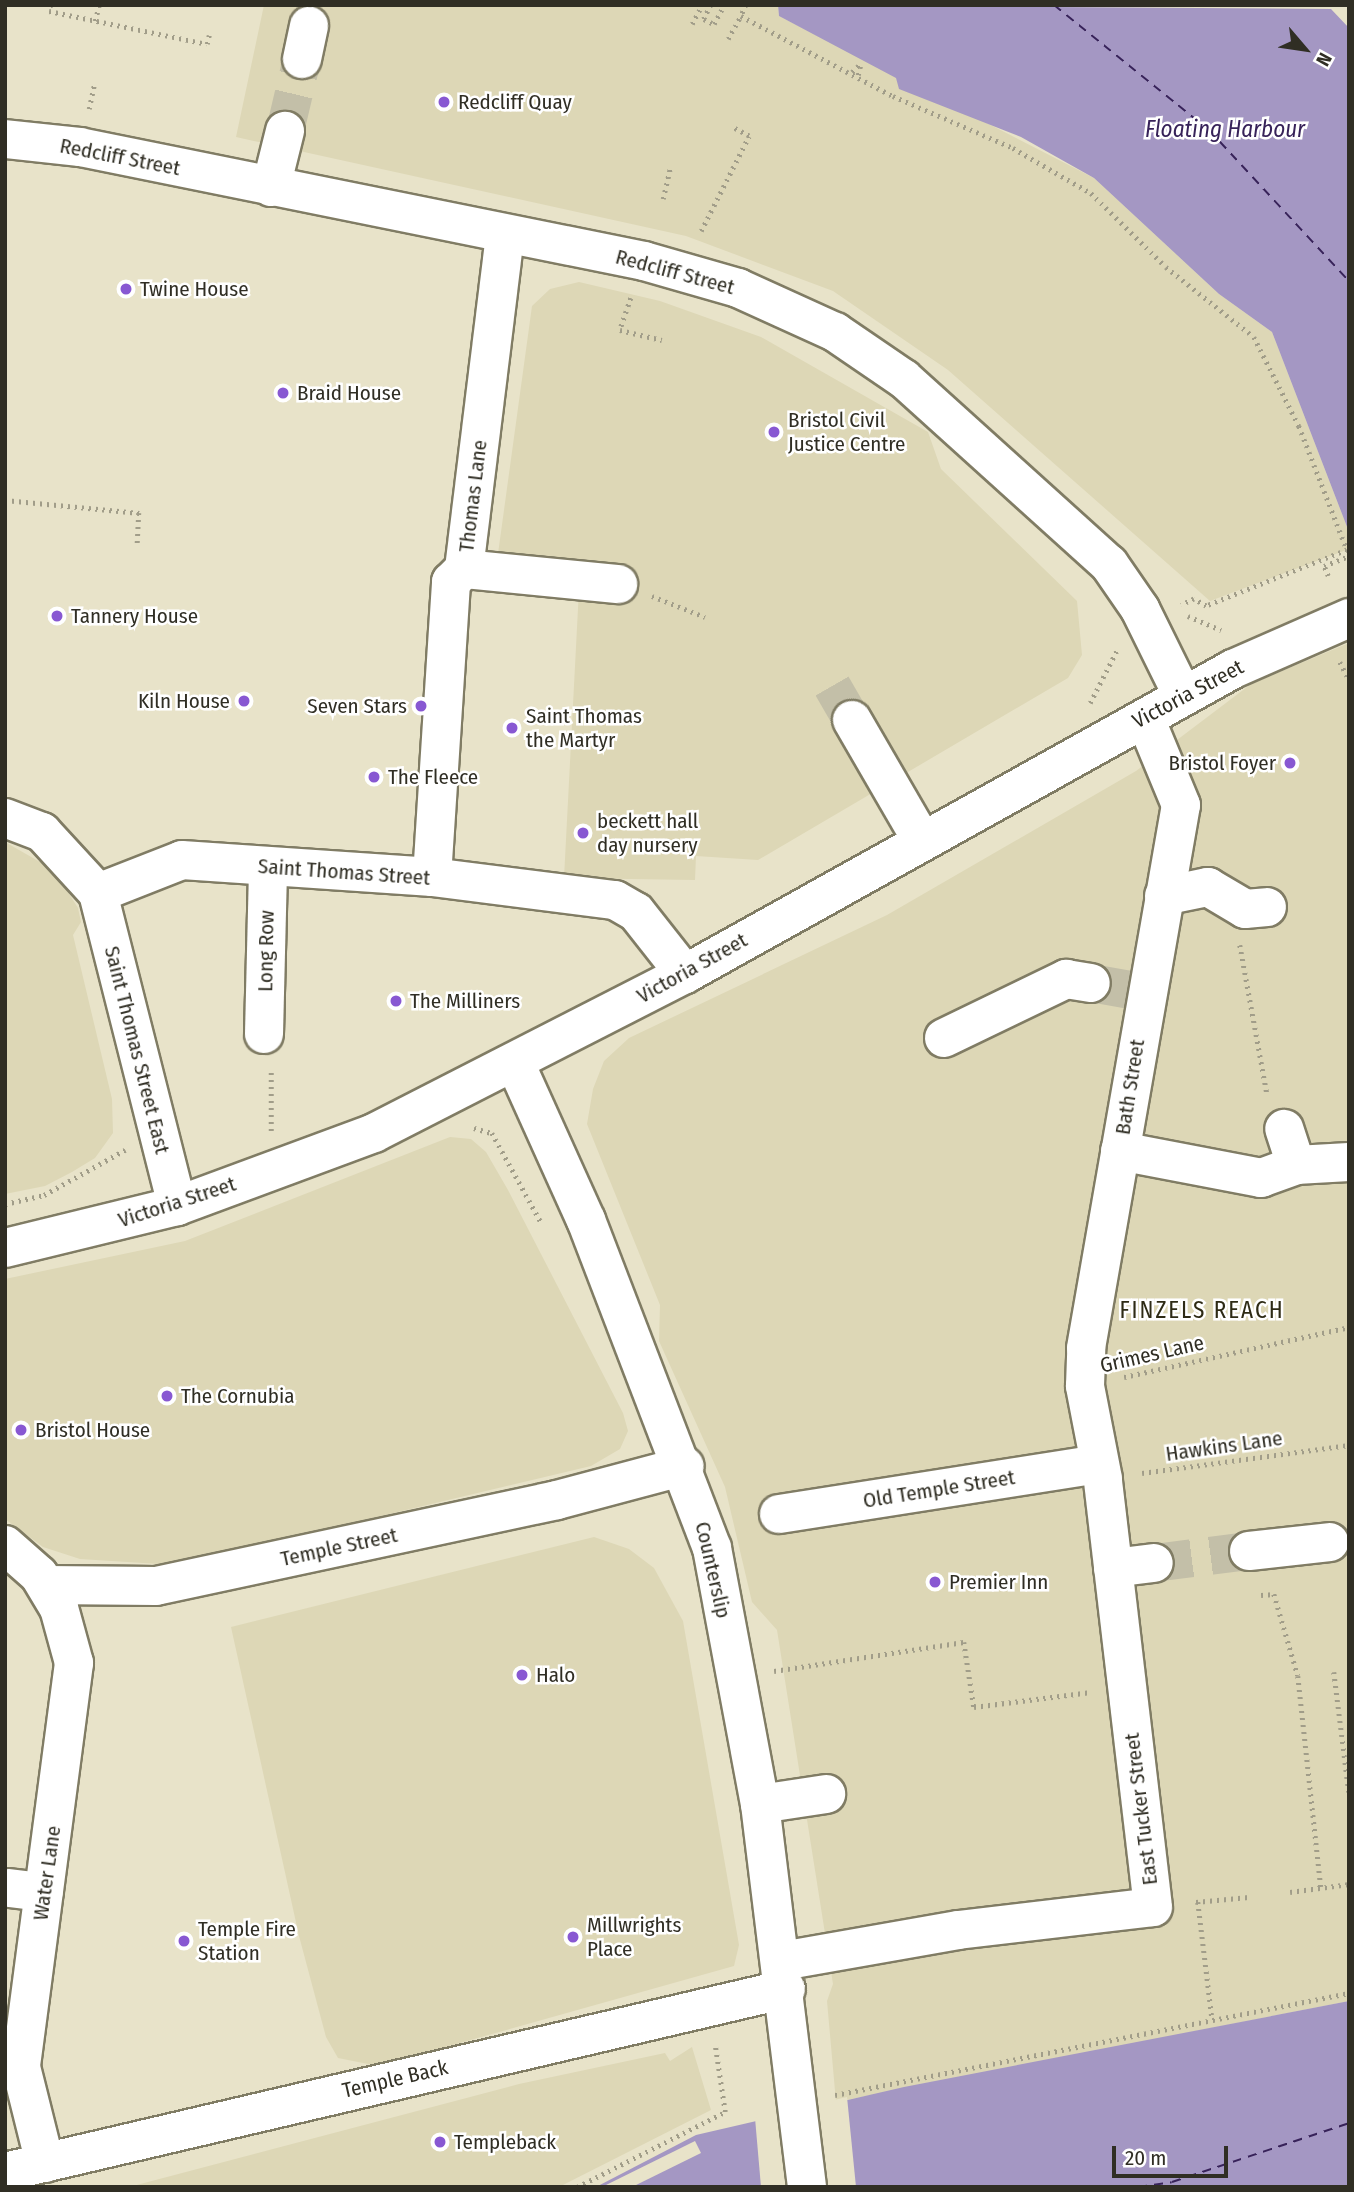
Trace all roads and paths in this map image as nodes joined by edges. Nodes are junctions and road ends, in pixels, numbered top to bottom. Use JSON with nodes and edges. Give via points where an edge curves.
{"nodes":[{"id":1,"x":51,"y":5,"type":"edge"},
{"id":2,"x":99,"y":5,"type":"edge"},
{"id":3,"x":702,"y":5,"type":"edge"},
{"id":4,"x":711,"y":5,"type":"edge"},
{"id":5,"x":724,"y":5,"type":"edge"},
{"id":6,"x":746,"y":5,"type":"edge"},
{"id":7,"x":741,"y":16,"type":"junction"},
{"id":8,"x":95,"y":21,"type":"junction"},
{"id":9,"x":108,"y":23,"type":"junction"},
{"id":10,"x":692,"y":24,"type":"dead end"},
{"id":11,"x":107,"y":31,"type":"dead end"},
{"id":12,"x":209,"y":35,"type":"dead end"},
{"id":13,"x":728,"y":39,"type":"dead end"},
{"id":14,"x":852,"y":72,"type":"junction"},
{"id":15,"x":858,"y":75,"type":"junction"},
{"id":16,"x":732,"y":127,"type":"dead end"},
{"id":17,"x":285,"y":131,"type":"tunnel mouth"},
{"id":18,"x":5,"y":139,"type":"edge"},
{"id":19,"x":670,"y":169,"type":"dead end"},
{"id":20,"x":271,"y":187,"type":"junction"},
{"id":21,"x":663,"y":199,"type":"dead end"},
{"id":22,"x":701,"y":230,"type":"dead end"},
{"id":23,"x":505,"y":235,"type":"junction"},
{"id":24,"x":629,"y":303,"type":"dead end"},
{"id":25,"x":662,"y":340,"type":"dead end"},
{"id":26,"x":5,"y":500,"type":"edge"},
{"id":27,"x":137,"y":547,"type":"dead end"},
{"id":28,"x":1348,"y":554,"type":"edge"},
{"id":29,"x":464,"y":569,"type":"junction"},
{"id":30,"x":1328,"y":576,"type":"dead end"},
{"id":31,"x":629,"y":588,"type":"joint"},
{"id":32,"x":705,"y":617,"type":"dead end"},
{"id":33,"x":1349,"y":618,"type":"edge"},
{"id":34,"x":1150,"y":628,"type":"junction"},
{"id":35,"x":1232,"y":631,"type":"dead end"},
{"id":36,"x":1339,"y":660,"type":"dead end"},
{"id":37,"x":1349,"y":680,"type":"edge"},
{"id":38,"x":1183,"y":696,"type":"junction"},
{"id":39,"x":1145,"y":718,"type":"junction"},
{"id":40,"x":852,"y":720,"type":"tunnel mouth"},
{"id":41,"x":5,"y":818,"type":"edge"},
{"id":42,"x":921,"y":838,"type":"junction"},
{"id":43,"x":268,"y":869,"type":"junction"},
{"id":44,"x":432,"y":877,"type":"junction"},
{"id":45,"x":99,"y":894,"type":"junction"},
{"id":46,"x":1164,"y":896,"type":"junction"},
{"id":47,"x":1250,"y":905,"type":"joint"},
{"id":48,"x":685,"y":974,"type":"junction"},
{"id":49,"x":1091,"y":983,"type":"tunnel mouth"},
{"id":50,"x":264,"y":1034,"type":"joint"},
{"id":51,"x":944,"y":1038,"type":"dead end"},
{"id":52,"x":515,"y":1063,"type":"junction"},
{"id":53,"x":1284,"y":1129,"type":"joint"},
{"id":54,"x":160,"y":1139,"type":"junction"},
{"id":55,"x":1120,"y":1151,"type":"junction"},
{"id":56,"x":1349,"y":1162,"type":"edge"},
{"id":57,"x":1296,"y":1165,"type":"junction"},
{"id":58,"x":271,"y":1170,"type":"junction"},
{"id":59,"x":5,"y":1204,"type":"edge"},
{"id":60,"x":177,"y":1206,"type":"junction"},
{"id":61,"x":5,"y":1248,"type":"edge"},
{"id":62,"x":1349,"y":1327,"type":"edge"},
{"id":63,"x":1085,"y":1385,"type":"junction"},
{"id":64,"x":1349,"y":1445,"type":"edge"},
{"id":65,"x":685,"y":1466,"type":"junction"},
{"id":66,"x":1101,"y":1472,"type":"junction"},
{"id":67,"x":779,"y":1514,"type":"dead end"},
{"id":68,"x":1330,"y":1542,"type":"dead end"},
{"id":69,"x":5,"y":1545,"type":"edge"},
{"id":70,"x":1249,"y":1551,"type":"tunnel mouth"},
{"id":71,"x":1154,"y":1563,"type":"tunnel mouth"},
{"id":72,"x":1113,"y":1568,"type":"junction"},
{"id":73,"x":46,"y":1585,"type":"junction"},
{"id":74,"x":1261,"y":1595,"type":"dead end"},
{"id":75,"x":1334,"y":1672,"type":"dead end"},
{"id":76,"x":735,"y":1677,"type":"junction"},
{"id":77,"x":1126,"y":1688,"type":"junction"},
{"id":78,"x":1349,"y":1791,"type":"edge"},
{"id":79,"x":826,"y":1794,"type":"dead end"},
{"id":80,"x":760,"y":1804,"type":"junction"},
{"id":81,"x":1349,"y":1884,"type":"edge"},
{"id":82,"x":1321,"y":1887,"type":"junction"},
{"id":83,"x":1290,"y":1892,"type":"dead end"},
{"id":84,"x":1249,"y":1897,"type":"dead end"},
{"id":85,"x":1198,"y":1902,"type":"junction"},
{"id":86,"x":1153,"y":1907,"type":"junction"},
{"id":87,"x":784,"y":1975,"type":"junction"},
{"id":88,"x":1349,"y":1993,"type":"edge"},
{"id":89,"x":709,"y":2004,"type":"junction"},
{"id":90,"x":1212,"y":2018,"type":"junction"},
{"id":91,"x":853,"y":2091,"type":"dead end"},
{"id":92,"x":45,"y":2163,"type":"junction"},
{"id":93,"x":5,"y":2172,"type":"edge"},
{"id":94,"x":578,"y":2187,"type":"edge"},
{"id":95,"x":807,"y":2187,"type":"edge"}],
"edges":[{"from":1,"to":8,"type":"path","via":[[49,11]]},
{"from":2,"to":8,"type":"path"},
{"from":3,"to":10,"type":"path"},
{"from":4,"to":5,"type":"path","via":[[704,19],[714,24]]},
{"from":6,"to":7,"type":"path"},
{"from":7,"to":13,"type":"path"},
{"from":7,"to":14,"type":"path"},
{"from":8,"to":9,"type":"path"},
{"from":9,"to":11,"type":"path"},
{"from":9,"to":12,"type":"path","via":[[207,44]]},
{"from":14,"to":15,"type":"path"},
{"from":14,"to":15,"type":"path","via":[[861,64]]},
{"from":15,"to":28,"type":"path","via":[[1013,148],[1091,194],[1166,267],[1254,337],[1299,426]]},
{"from":16,"to":22,"type":"path","via":[[749,136]]},
{"from":17,"to":20,"type":"street"},
{"from":18,"to":20,"type":"street","name":"Redcliff Street"},
{"from":19,"to":21,"type":"path"},
{"from":20,"to":23,"type":"street","name":"Redcliff Street"},
{"from":23,"to":29,"type":"street","name":"Thomas Lane"},
{"from":23,"to":34,"type":"street","name":"Redcliff Street","via":[[644,261],[738,288],[835,332],[904,379],[1109,564]]},
{"from":24,"to":25,"type":"path","via":[[620,330]]},
{"from":26,"to":27,"type":"path","via":[[139,513]]},
{"from":28,"to":30,"type":"path","via":[[1324,566]]},
{"from":28,"to":34,"type":"path","via":[[1206,606],[1194,598]]},
{"from":29,"to":31,"type":"street"},
{"from":29,"to":44,"type":"street","name":"Thomas Lane","via":[[451,582]]},
{"from":31,"to":32,"type":"path"},
{"from":33,"to":38,"type":"street","name":"Victoria Street"},
{"from":34,"to":35,"type":"path","via":[[1187,616]]},
{"from":34,"to":38,"type":"street","name":"Redcliff Street"},
{"from":36,"to":37,"type":"path"},
{"from":38,"to":39,"type":"street","name":"Victoria Street"},
{"from":39,"to":42,"type":"street","name":"Victoria Street"},
{"from":39,"to":46,"type":"street","name":"Bath Street","via":[[1181,805]]},
{"from":40,"to":42,"type":"street"},
{"from":41,"to":45,"type":"street","via":[[42,832]]},
{"from":42,"to":48,"type":"street","name":"Victoria Street"},
{"from":43,"to":44,"type":"street","name":"Saint Thomas Street"},
{"from":43,"to":45,"type":"street","name":"Saint Thomas Street","via":[[183,859]]},
{"from":43,"to":50,"type":"street","name":"Long Row"},
{"from":44,"to":48,"type":"street","name":"Saint Thomas Street","via":[[615,900],[636,912]]},
{"from":45,"to":54,"type":"street","name":"Saint Thomas Street East"},
{"from":46,"to":47,"type":"street","via":[[1208,887]]},
{"from":46,"to":55,"type":"street","name":"Bath Street","via":[[1138,991]]},
{"from":47,"to":53,"type":"path","via":[[1258,1070]]},
{"from":48,"to":52,"type":"street","name":"Victoria Street"},
{"from":49,"to":51,"type":"street","via":[[1066,979]]},
{"from":50,"to":58,"type":"path","via":[[271,1043]]},
{"from":52,"to":58,"type":"street","name":"Victoria Street","via":[[374,1133]]},
{"from":52,"to":65,"type":"street","name":"Counterslip"},
{"from":53,"to":57,"type":"street"},
{"from":54,"to":59,"type":"path","via":[[126,1150],[44,1195]]},
{"from":54,"to":60,"type":"street","name":"Saint Thomas Street East"},
{"from":55,"to":57,"type":"street","via":[[1250,1179]]},
{"from":55,"to":63,"type":"street","name":"Bath Street","via":[[1086,1348]]},
{"from":56,"to":57,"type":"street"},
{"from":58,"to":60,"type":"street","name":"Victoria Street"},
{"from":60,"to":61,"type":"street","name":"Victoria Street"},
{"from":62,"to":63,"type":"path","name":"Grimes Lane"},
{"from":63,"to":66,"type":"street","name":"Bath Street"},
{"from":64,"to":66,"type":"path","name":"Hawkins Lane"},
{"from":65,"to":73,"type":"street","name":"Temple Street","via":[[557,1500],[156,1586]]},
{"from":65,"to":76,"type":"street","name":"Counterslip","via":[[712,1548]]},
{"from":66,"to":67,"type":"street","name":"Old Temple Street"},
{"from":66,"to":72,"type":"street","name":"East Tucker Street"},
{"from":68,"to":70,"type":"street"},
{"from":69,"to":73,"type":"street"},
{"from":71,"to":72,"type":"street"},
{"from":72,"to":77,"type":"street","name":"East Tucker Street"},
{"from":73,"to":92,"type":"street","name":"Water Lane","via":[[60,1608],[74,1663],[26,1890],[21,2067]]},
{"from":74,"to":82,"type":"path","via":[[1274,1594],[1298,1676]]},
{"from":75,"to":78,"type":"path"},
{"from":76,"to":77,"type":"path","via":[[964,1642],[974,1707]]},
{"from":76,"to":80,"type":"street","name":"Counterslip"},
{"from":77,"to":86,"type":"street","name":"East Tucker Street"},
{"from":79,"to":80,"type":"street"},
{"from":80,"to":87,"type":"street","name":"Counterslip"},
{"from":81,"to":82,"type":"path"},
{"from":82,"to":83,"type":"path"},
{"from":84,"to":85,"type":"path"},
{"from":85,"to":86,"type":"path"},
{"from":85,"to":90,"type":"path"},
{"from":86,"to":87,"type":"street","name":"East Tucker Street","via":[[958,1930]]},
{"from":87,"to":89,"type":"street","name":"Temple Back"},
{"from":87,"to":95,"type":"street","name":"Counterslip"},
{"from":88,"to":90,"type":"path"},
{"from":89,"to":92,"type":"street","name":"Temple Back"},
{"from":89,"to":94,"type":"path","via":[[725,2112]]},
{"from":90,"to":91,"type":"path"},
{"from":92,"to":93,"type":"street","name":"Temple Back"}]}
